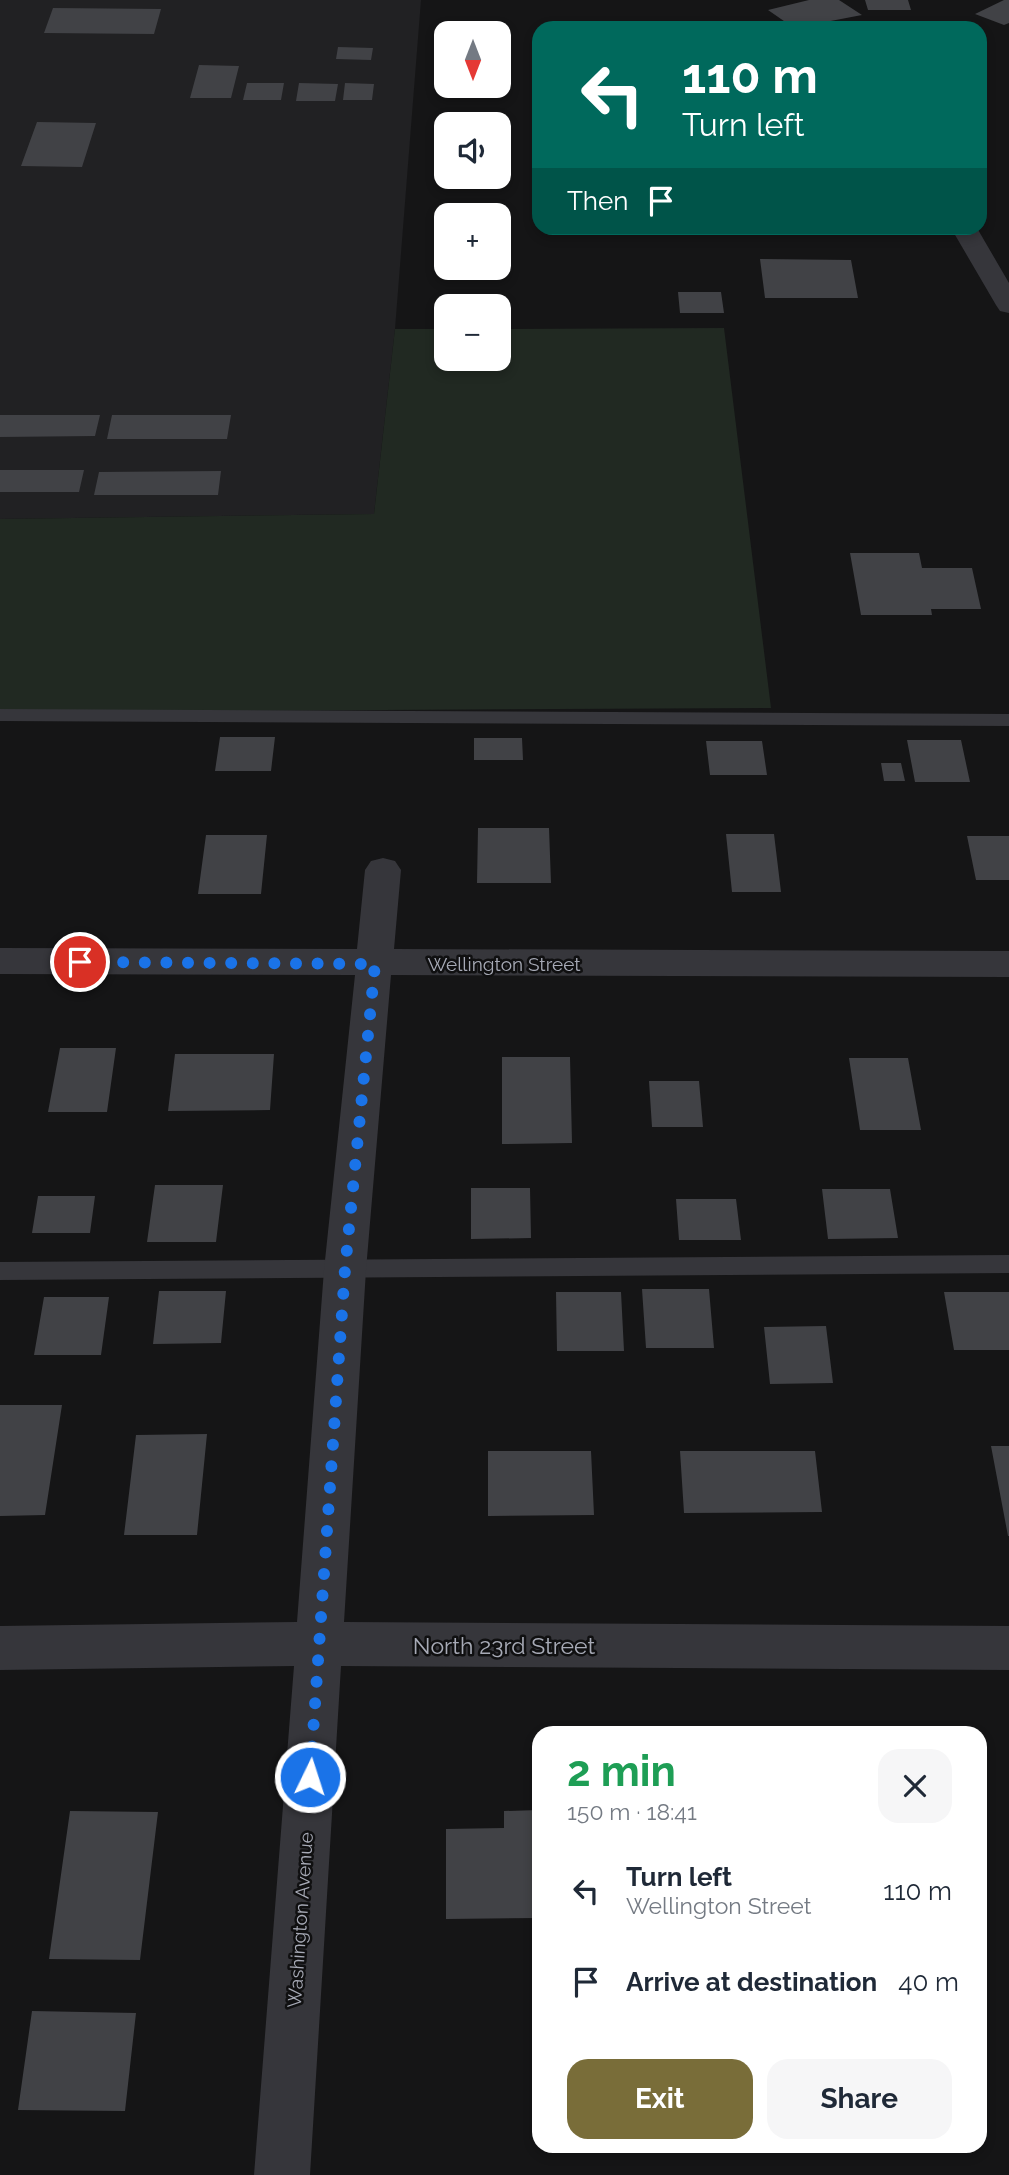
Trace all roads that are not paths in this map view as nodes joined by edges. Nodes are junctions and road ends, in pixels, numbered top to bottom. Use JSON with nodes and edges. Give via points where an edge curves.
{"nodes":[{"id":1,"x":968,"y":235,"type":"edge"},
{"id":2,"x":1009,"y":305,"type":"edge"},
{"id":3,"x":0,"y":715,"type":"edge"},
{"id":4,"x":1009,"y":720,"type":"edge"},
{"id":5,"x":383,"y":870,"type":"dead end"},
{"id":6,"x":0,"y":961,"type":"edge"},
{"id":7,"x":375,"y":964,"type":"junction"},
{"id":8,"x":1009,"y":964,"type":"edge"},
{"id":9,"x":1009,"y":1264,"type":"edge"},
{"id":10,"x":345,"y":1269,"type":"junction"},
{"id":11,"x":0,"y":1271,"type":"edge"},
{"id":12,"x":319,"y":1644,"type":"junction"},
{"id":13,"x":0,"y":1648,"type":"edge"},
{"id":14,"x":1009,"y":1648,"type":"edge"},
{"id":15,"x":282,"y":2175,"type":"edge"}],
"edges":[{"from":1,"to":2,"type":"street"},
{"from":3,"to":4,"type":"lane"},
{"from":5,"to":7,"type":"street","name":"Washington Avenue"},
{"from":6,"to":7,"type":"street","name":"Wellington Street"},
{"from":7,"to":8,"type":"street","name":"Wellington Street"},
{"from":7,"to":10,"type":"street","name":"Washington Avenue"},
{"from":9,"to":10,"type":"lane"},
{"from":10,"to":11,"type":"lane"},
{"from":10,"to":12,"type":"street","name":"Washington Avenue"},
{"from":12,"to":13,"type":"street","name":"North 23rd Street"},
{"from":12,"to":14,"type":"street","name":"North 23rd Street"},
{"from":12,"to":15,"type":"street","name":"Washington Avenue"}]}
